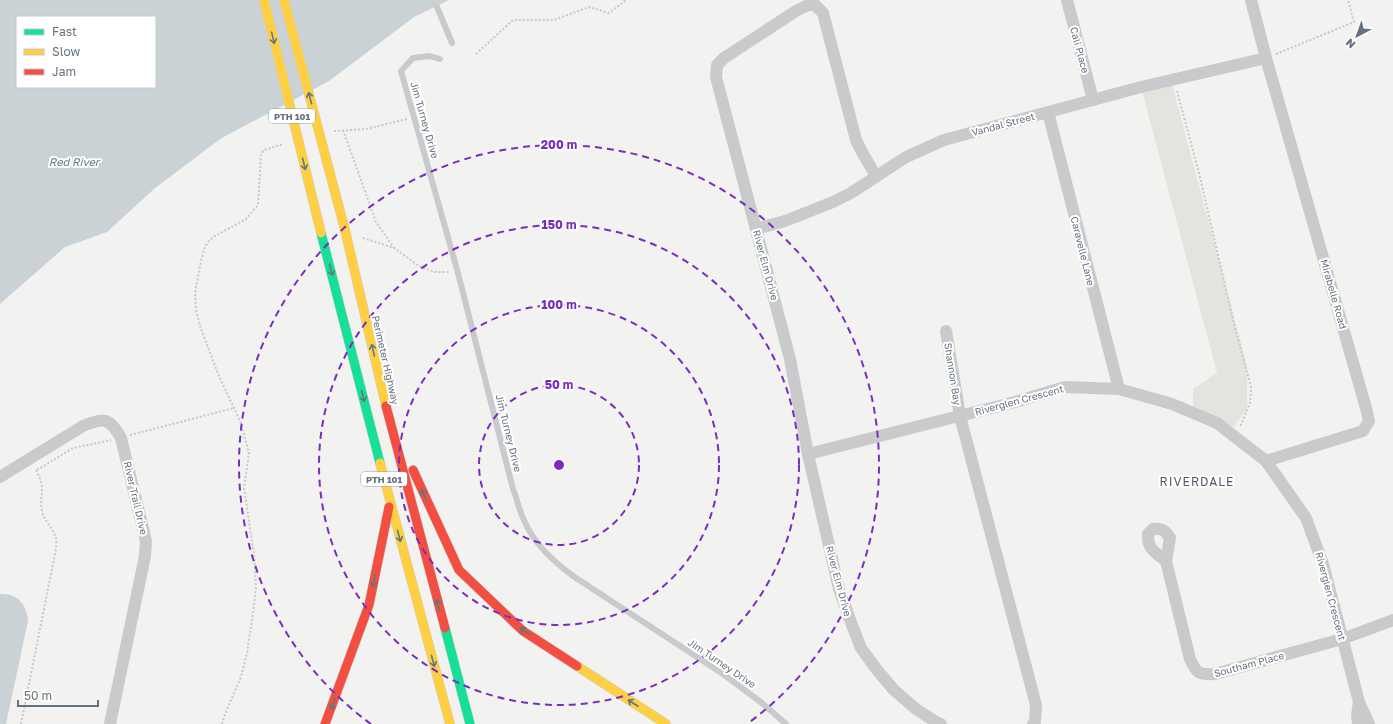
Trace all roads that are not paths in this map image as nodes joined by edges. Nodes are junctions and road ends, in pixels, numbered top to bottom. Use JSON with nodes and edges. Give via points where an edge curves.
{"nodes":[{"id":1,"x":264,"y":0,"type":"edge"},
{"id":2,"x":284,"y":0,"type":"edge"},
{"id":3,"x":1067,"y":0,"type":"edge"},
{"id":4,"x":1251,"y":0,"type":"edge"},
{"id":5,"x":437,"y":7,"type":"dead end"},
{"id":6,"x":452,"y":43,"type":"dead end"},
{"id":7,"x":1266,"y":58,"type":"junction"},
{"id":8,"x":440,"y":59,"type":"dead end"},
{"id":9,"x":1093,"y":100,"type":"junction"},
{"id":10,"x":1048,"y":112,"type":"junction"},
{"id":11,"x":876,"y":176,"type":"junction"},
{"id":12,"x":756,"y":229,"type":"junction"},
{"id":13,"x":946,"y":331,"type":"dead end"},
{"id":14,"x":1119,"y":389,"type":"junction"},
{"id":15,"x":388,"y":415,"type":"junction"},
{"id":16,"x":960,"y":416,"type":"junction"},
{"id":17,"x":808,"y":454,"type":"junction"},
{"id":18,"x":1266,"y":461,"type":"junction"},
{"id":19,"x":0,"y":478,"type":"edge"},
{"id":20,"x":390,"y":501,"type":"junction"},
{"id":21,"x":1166,"y":561,"type":"dead end"},
{"id":22,"x":1393,"y":620,"type":"edge"},
{"id":23,"x":1342,"y":638,"type":"junction"},
{"id":24,"x":1359,"y":702,"type":"junction"},
{"id":25,"x":110,"y":724,"type":"edge"},
{"id":26,"x":325,"y":724,"type":"edge"},
{"id":27,"x":450,"y":724,"type":"edge"},
{"id":28,"x":470,"y":724,"type":"edge"},
{"id":29,"x":666,"y":724,"type":"edge"},
{"id":30,"x":786,"y":724,"type":"edge"},
{"id":31,"x":941,"y":724,"type":"edge"},
{"id":32,"x":1033,"y":724,"type":"edge"},
{"id":33,"x":1358,"y":724,"type":"edge"},
{"id":34,"x":1369,"y":724,"type":"edge"}],
"edges":[{"from":1,"to":20,"type":"highway","number":"PTH 101","one_way":true,"bridge":true},
{"from":15,"to":2,"type":"highway","name":"Perimeter Highway","number":"PTH 101","one_way":true,"bridge":true,"via":[[345,230]]},
{"from":3,"to":9,"type":"street","name":"Cali Place"},
{"from":4,"to":7,"type":"street","name":"Mirabelle Road"},
{"from":5,"to":6,"type":"lane"},
{"from":7,"to":9,"type":"street","name":"Vandal Street"},
{"from":7,"to":18,"type":"street","name":"Mirabelle Road","via":[[1369,421],[1363,431]]},
{"from":8,"to":30,"type":"lane","name":"Jim Turney Drive","via":[[430,56],[413,58],[401,71],[458,273],[513,489],[524,520],[540,547],[555,563],[723,674]]},
{"from":9,"to":10,"type":"street","name":"Vandal Street"},
{"from":10,"to":11,"type":"street","name":"Vandal Street","via":[[944,140],[906,157]]},
{"from":10,"to":14,"type":"street","name":"Caravelle Lane"},
{"from":11,"to":12,"type":"street","name":"Vandal Street","via":[[833,202],[785,221]]},
{"from":11,"to":12,"type":"street","name":"River Elm Drive","via":[[856,140],[823,14],[815,5],[808,5],[717,65],[716,76]]},
{"from":12,"to":17,"type":"street","name":"River Elm Drive","via":[[790,359]]},
{"from":13,"to":16,"type":"street","name":"Shannon Bay"},
{"from":14,"to":16,"type":"street","name":"Riverglen Crescent","via":[[1065,386]]},
{"from":14,"to":18,"type":"street","name":"Riverglen Crescent","via":[[1172,404],[1216,423]]},
{"from":28,"to":15,"type":"highway","name":"Perimeter Highway","number":"PTH 101","one_way":true},
{"from":29,"to":15,"type":"highway","one_way":true,"via":[[523,631],[459,570]]},
{"from":16,"to":17,"type":"street","name":"Riverglen Crescent"},
{"from":16,"to":32,"type":"street","via":[[1036,705]]},
{"from":17,"to":31,"type":"street","name":"River Elm Drive","via":[[839,589],[861,648],[894,690],[916,709]]},
{"from":18,"to":23,"type":"street","name":"Riverglen Crescent","via":[[1306,518],[1324,564]]},
{"from":19,"to":25,"type":"street","name":"River Trail Drive","via":[[94,421],[104,420],[111,423],[121,438],[146,541]]},
{"from":20,"to":26,"type":"highway","one_way":true,"via":[[369,605]]},
{"from":20,"to":27,"type":"highway","number":"PTH 101","one_way":true},
{"from":21,"to":23,"type":"street","name":"Southam Place","via":[[1190,659],[1194,668],[1204,674],[1215,674]]},
{"from":22,"to":23,"type":"street","name":"Southam Place"},
{"from":23,"to":24,"type":"street","name":"Riverglen Crescent"},
{"from":24,"to":33,"type":"street","name":"Riverglen Crescent"},
{"from":24,"to":34,"type":"street","name":"Riverglen Crescent"}]}
